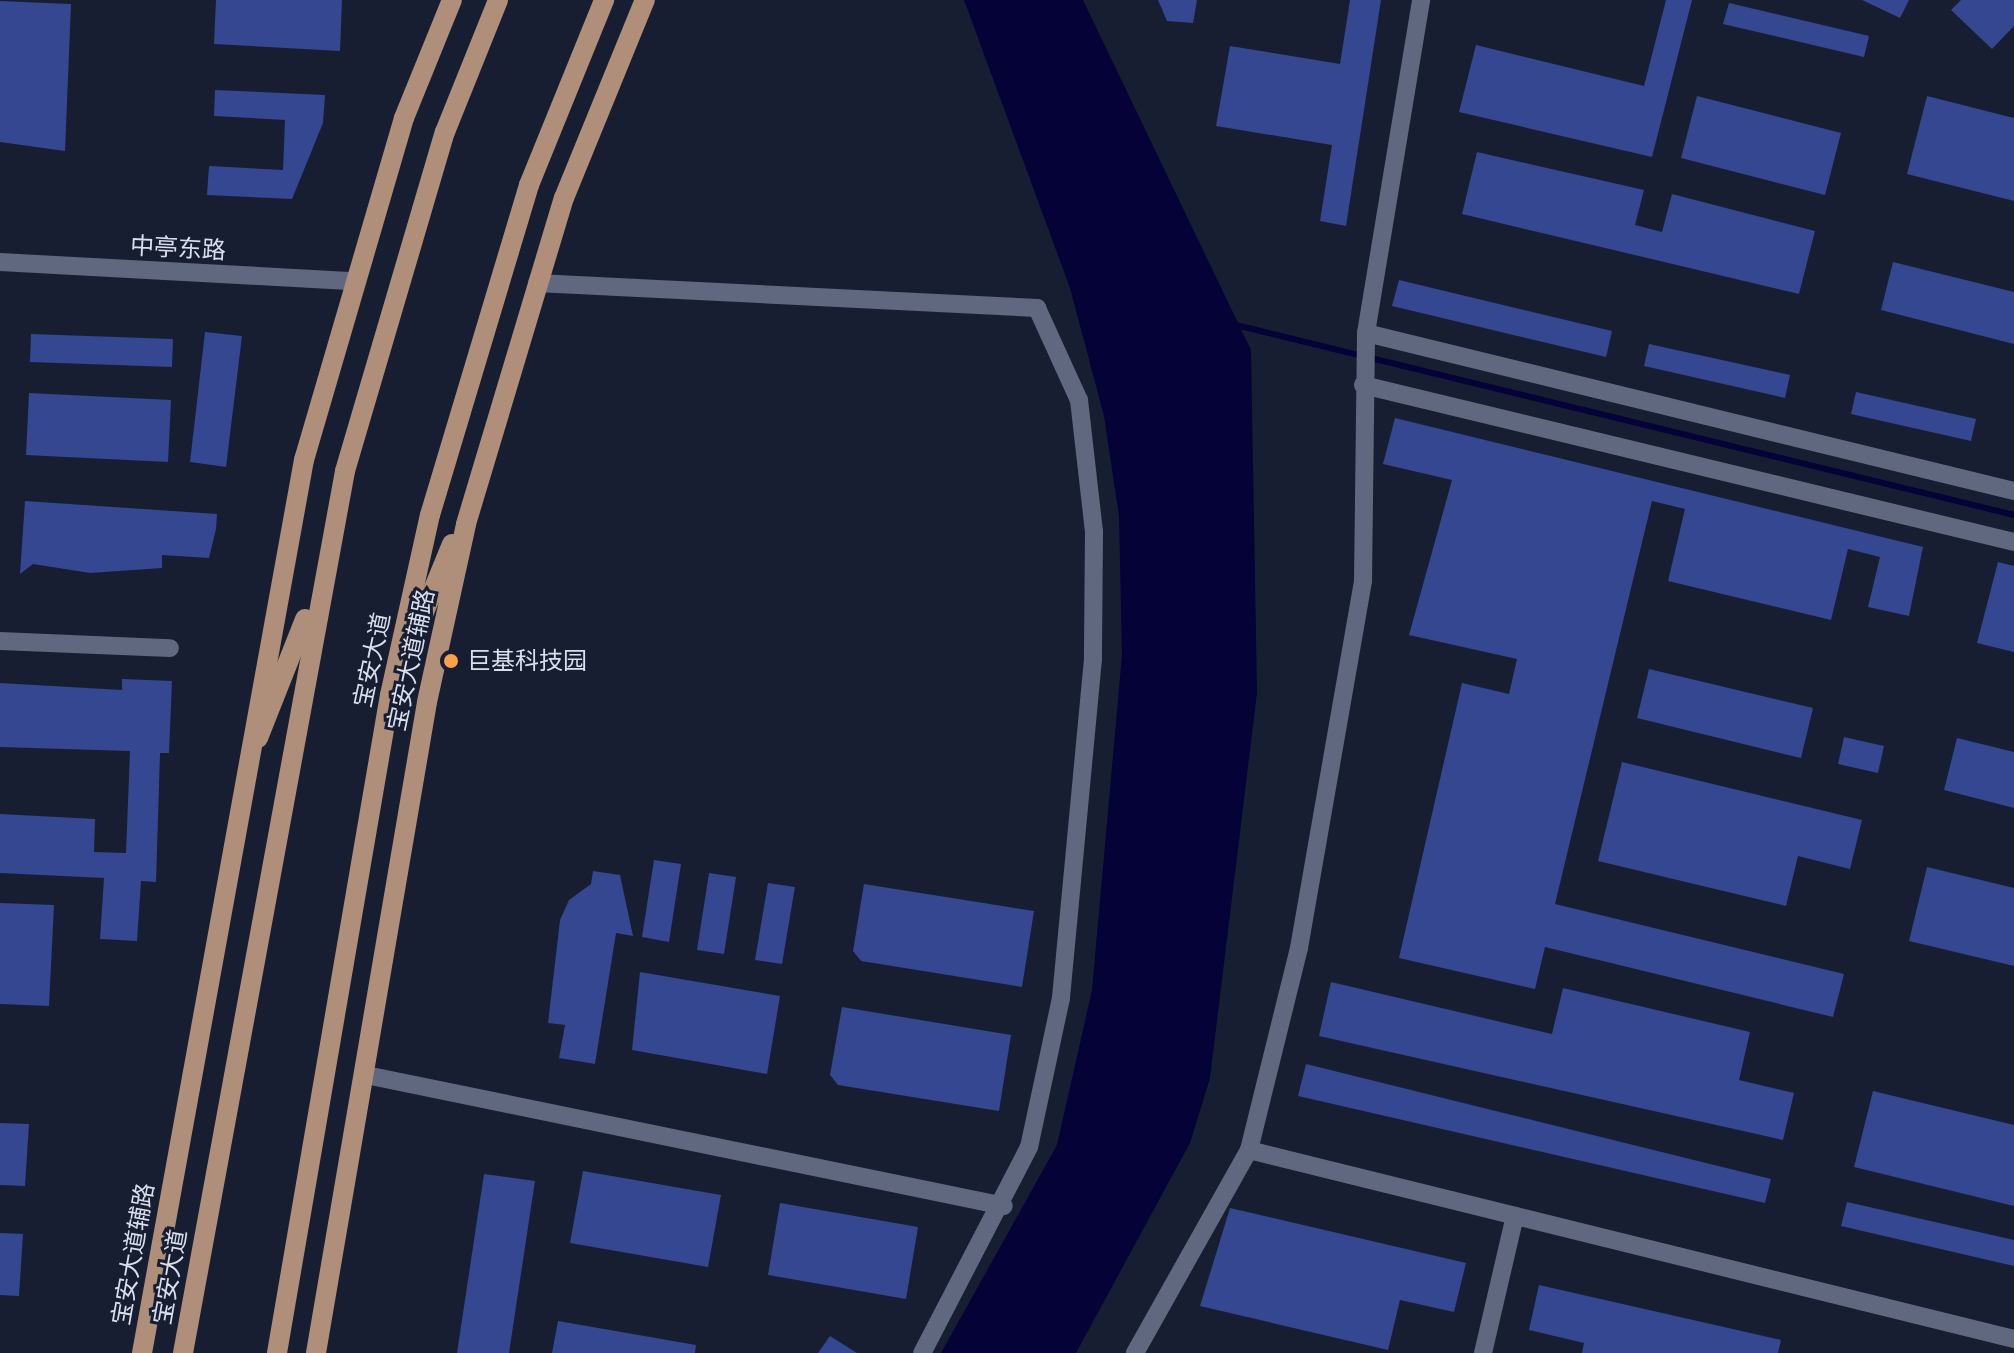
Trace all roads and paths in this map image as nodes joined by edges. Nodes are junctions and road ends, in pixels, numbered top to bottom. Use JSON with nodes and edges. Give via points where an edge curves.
{"nodes":[{"id":1,"x":452,"y":0,"type":"edge"},
{"id":2,"x":464,"y":0,"type":"edge"},
{"id":3,"x":498,"y":0,"type":"edge"},
{"id":4,"x":604,"y":0,"type":"edge"},
{"id":5,"x":645,"y":0,"type":"edge"},
{"id":6,"x":1421,"y":0,"type":"edge"},
{"id":7,"x":433,"y":46,"type":"junction"},
{"id":8,"x":0,"y":262,"type":"edge"},
{"id":9,"x":353,"y":281,"type":"junction"},
{"id":10,"x":537,"y":283,"type":"junction"},
{"id":11,"x":1366,"y":338,"type":"junction"},
{"id":12,"x":1364,"y":379,"type":"junction"},
{"id":13,"x":478,"y":481,"type":"junction"},
{"id":14,"x":2014,"y":491,"type":"edge"},
{"id":15,"x":2014,"y":542,"type":"edge"},
{"id":16,"x":325,"y":567,"type":"junction"},
{"id":17,"x":0,"y":641,"type":"edge"},
{"id":18,"x":170,"y":648,"type":"dead end"},
{"id":19,"x":390,"y":695,"type":"junction"},
{"id":20,"x":242,"y":777,"type":"junction"},
{"id":21,"x":366,"y":1075,"type":"junction"},
{"id":22,"x":1249,"y":1150,"type":"junction"},
{"id":23,"x":1004,"y":1206,"type":"junction"},
{"id":24,"x":1515,"y":1216,"type":"junction"},
{"id":25,"x":2014,"y":1339,"type":"edge"},
{"id":26,"x":142,"y":1353,"type":"edge"},
{"id":27,"x":183,"y":1353,"type":"edge"},
{"id":28,"x":277,"y":1353,"type":"edge"},
{"id":29,"x":316,"y":1353,"type":"edge"},
{"id":30,"x":922,"y":1353,"type":"edge"},
{"id":31,"x":1135,"y":1353,"type":"edge"},
{"id":32,"x":1483,"y":1353,"type":"edge"}],
"edges":[{"from":1,"to":7,"type":"main road","name":"宝安大道辅路"},
{"from":2,"to":7,"type":"main road"},
{"from":3,"to":16,"type":"main road","name":"宝安大道","via":[[445,132],[395,293]]},
{"from":4,"to":19,"type":"main road","name":"宝安大道","via":[[529,185],[477,344]]},
{"from":5,"to":10,"type":"main road","name":"宝安大道辅路"},
{"from":6,"to":11,"type":"street"},
{"from":7,"to":9,"type":"main road","name":"宝安大道辅路"},
{"from":8,"to":9,"type":"street","name":"中亭东路"},
{"from":9,"to":20,"type":"main road","name":"宝安大道辅路","via":[[304,460]]},
{"from":10,"to":13,"type":"main road","name":"宝安大道辅路"},
{"from":10,"to":23,"type":"street","via":[[1037,308],[1079,400],[1094,532],[1093,659],[1061,998],[1029,1147]]},
{"from":11,"to":12,"type":"street"},
{"from":11,"to":14,"type":"street"},
{"from":12,"to":15,"type":"street"},
{"from":12,"to":22,"type":"street","via":[[1363,581],[1299,948]]},
{"from":13,"to":19,"type":"main road"},
{"from":13,"to":21,"type":"main road","name":"宝安大道辅路","via":[[427,702]]},
{"from":16,"to":20,"type":"main road"},
{"from":16,"to":27,"type":"main road","name":"宝安大道"},
{"from":17,"to":18,"type":"street"},
{"from":19,"to":28,"type":"main road","name":"宝安大道"},
{"from":20,"to":26,"type":"main road","name":"宝安大道辅路"},
{"from":21,"to":23,"type":"street"},
{"from":21,"to":29,"type":"main road","name":"宝安大道辅路"},
{"from":22,"to":24,"type":"street"},
{"from":22,"to":31,"type":"street"},
{"from":23,"to":30,"type":"street"},
{"from":24,"to":25,"type":"street"},
{"from":24,"to":32,"type":"street"}]}
